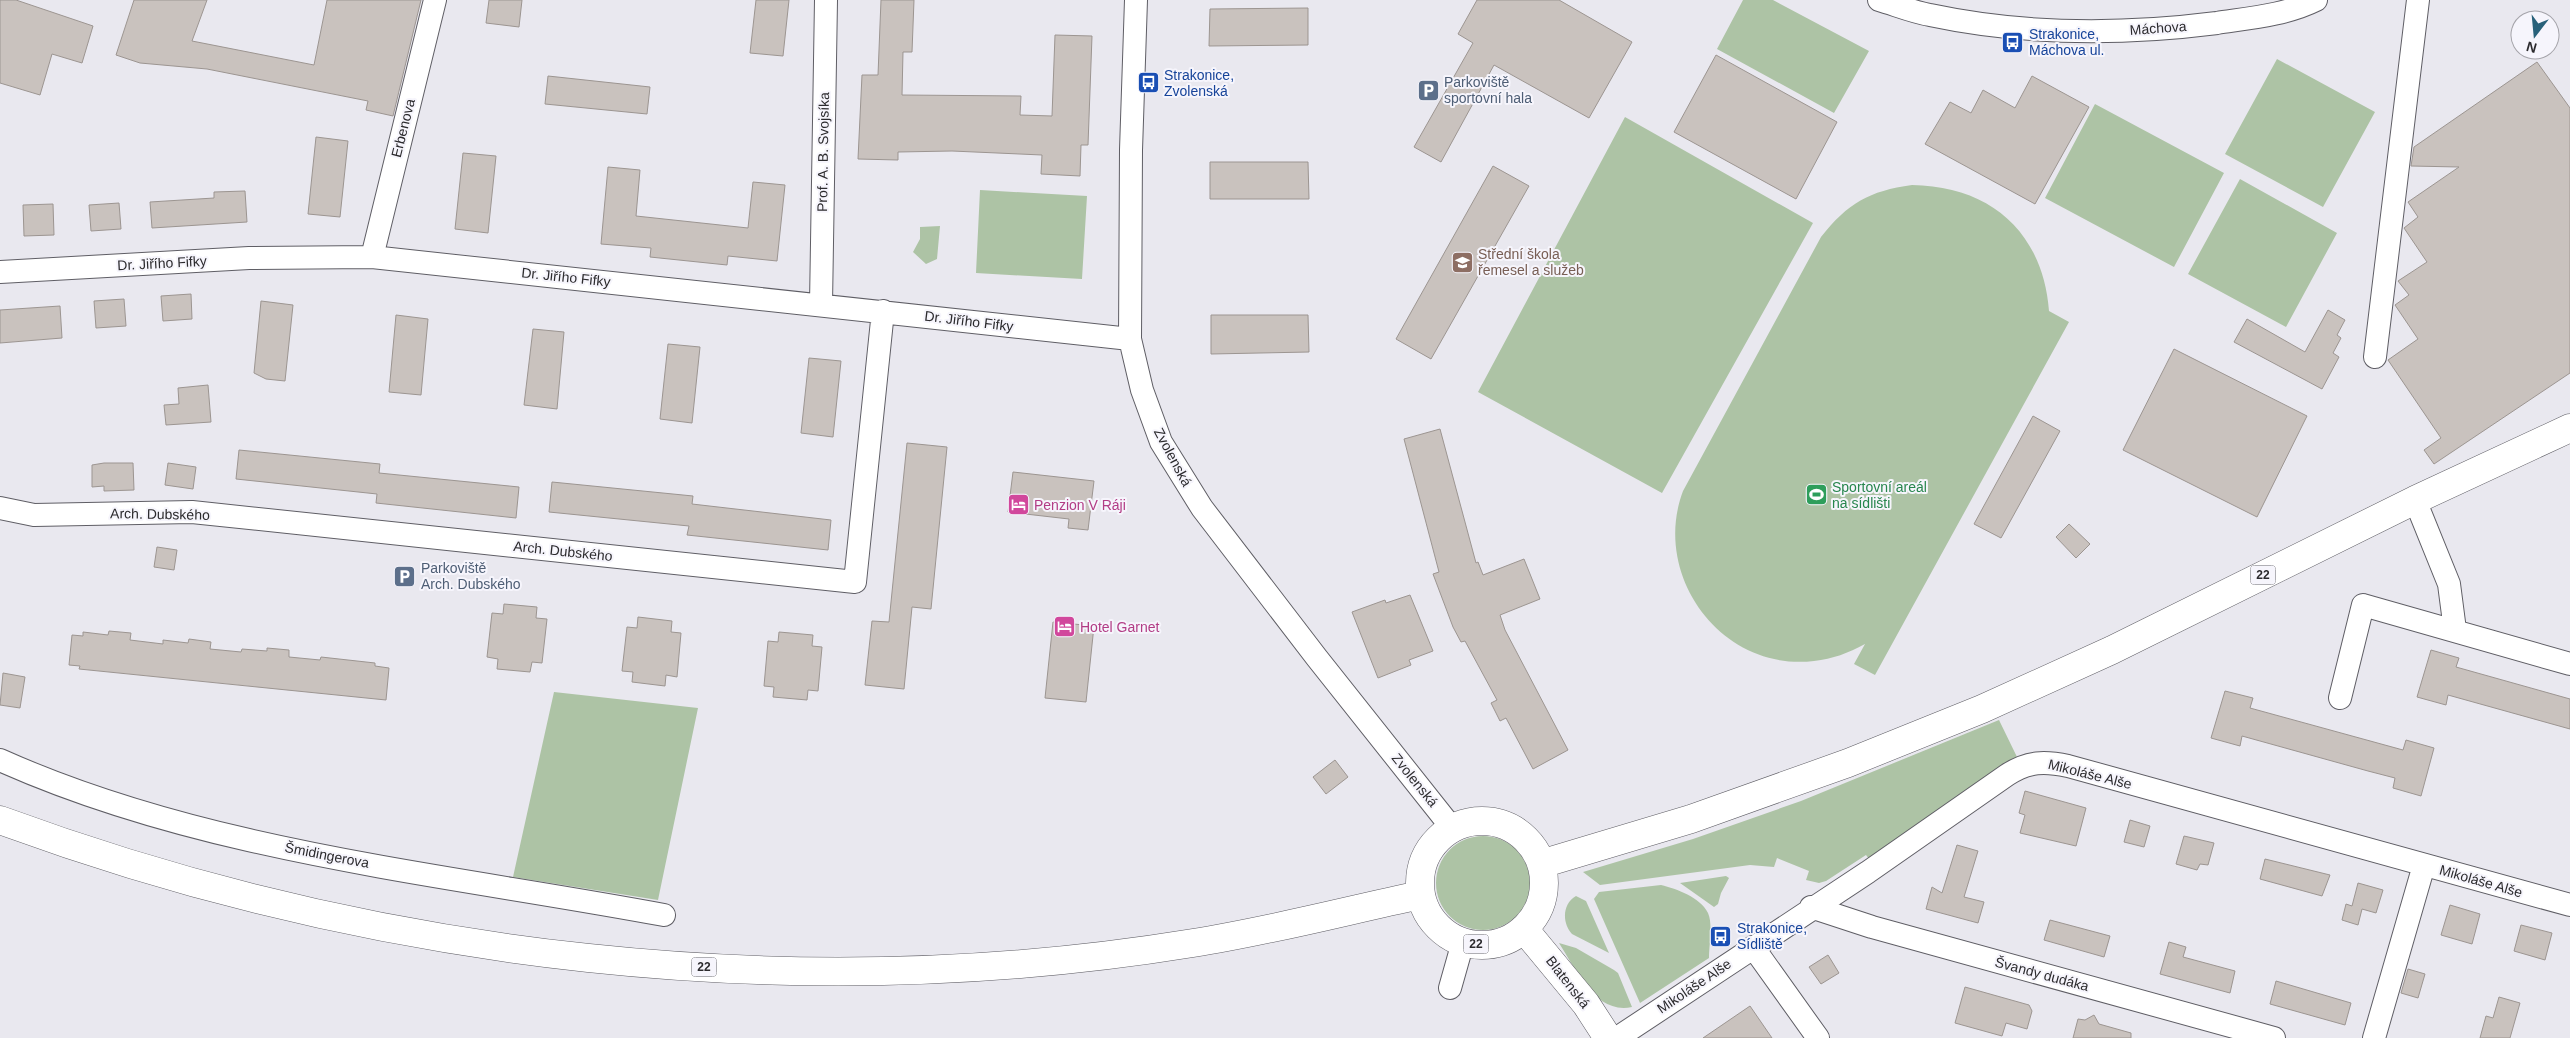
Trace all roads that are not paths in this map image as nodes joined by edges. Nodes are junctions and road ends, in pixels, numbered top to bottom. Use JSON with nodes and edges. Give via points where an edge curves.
{"nodes":[{"id":1,"x":435,"y":0,"type":"edge"},
{"id":2,"x":826,"y":0,"type":"edge"},
{"id":3,"x":1136,"y":0,"type":"edge"},
{"id":4,"x":1879,"y":0,"type":"edge"},
{"id":5,"x":2316,"y":0,"type":"edge"},
{"id":6,"x":2418,"y":0,"type":"edge"},
{"id":7,"x":372,"y":256,"type":"junction"},
{"id":8,"x":0,"y":272,"type":"edge"},
{"id":9,"x":821,"y":304,"type":"junction"},
{"id":10,"x":883,"y":311,"type":"junction"},
{"id":11,"x":1130,"y":340,"type":"junction"},
{"id":12,"x":2375,"y":357,"type":"dead end"},
{"id":13,"x":2570,"y":428,"type":"edge"},
{"id":14,"x":2415,"y":500,"type":"junction"},
{"id":15,"x":0,"y":508,"type":"edge"},
{"id":16,"x":2455,"y":630,"type":"junction"},
{"id":17,"x":2570,"y":664,"type":"edge"},
{"id":18,"x":2340,"y":698,"type":"dead end"},
{"id":19,"x":0,"y":760,"type":"edge"},
{"id":20,"x":0,"y":820,"type":"edge"},
{"id":21,"x":1452,"y":828,"type":"junction"},
{"id":22,"x":1541,"y":864,"type":"junction"},
{"id":23,"x":2424,"y":865,"type":"junction"},
{"id":24,"x":1420,"y":895,"type":"junction"},
{"id":25,"x":2570,"y":905,"type":"edge"},
{"id":26,"x":1811,"y":907,"type":"junction"},
{"id":27,"x":664,"y":915,"type":"dead end"},
{"id":28,"x":1524,"y":929,"type":"junction"},
{"id":29,"x":1463,"y":942,"type":"junction"},
{"id":30,"x":1754,"y":947,"type":"junction"},
{"id":31,"x":1450,"y":988,"type":"dead end"},
{"id":32,"x":1608,"y":1038,"type":"edge"},
{"id":33,"x":1618,"y":1038,"type":"edge"},
{"id":34,"x":1818,"y":1038,"type":"edge"},
{"id":35,"x":2274,"y":1038,"type":"edge"},
{"id":36,"x":2374,"y":1038,"type":"edge"}],
"edges":[{"from":1,"to":7,"type":"street","name":"Erbenova"},
{"from":2,"to":9,"type":"street","name":"Prof. A. B. Svojsíka"},
{"from":3,"to":11,"type":"street","name":"Zvolenská","via":[[1130,150]]},
{"from":4,"to":5,"type":"street","name":"Máchova","via":[[1928,15],[1989,26],[2079,32],[2170,29],[2245,19],[2305,6]]},
{"from":6,"to":12,"type":"street"},
{"from":7,"to":8,"type":"street","name":"Dr. Jiřího Fifky","via":[[249,258]]},
{"from":7,"to":9,"type":"street","name":"Dr. Jiřího Fifky"},
{"from":9,"to":10,"type":"street","name":"Dr. Jiřího Fifky"},
{"from":10,"to":11,"type":"street","name":"Dr. Jiřího Fifky"},
{"from":10,"to":15,"type":"street","name":"Arch. Dubského","via":[[855,582],[192,512],[34,515]]},
{"from":11,"to":21,"type":"street","name":"Zvolenská","via":[[1142,390],[1162,442],[1202,508]]},
{"from":13,"to":14,"type":"main road","number":"22"},
{"from":14,"to":16,"type":"street","via":[[2449,584]]},
{"from":14,"to":22,"type":"main road","number":"22","via":[[2112,650],[1982,709],[1848,763],[1700,816]]},
{"from":16,"to":17,"type":"street"},
{"from":16,"to":18,"type":"street","via":[[2363,605]]},
{"from":19,"to":27,"type":"street","name":"Šmidingerova","via":[[40,778],[139,810],[331,858]]},
{"from":20,"to":24,"type":"main road","number":"22","via":[[222,891],[379,927],[539,952],[702,967],[866,970],[1030,962],[1193,943]]},
{"from":21,"to":22,"type":"main road","number":"22","via":[[1469,822],[1488,821],[1505,825],[1521,834]]},
{"from":21,"to":24,"type":"main road","number":"22","via":[[1436,840],[1425,856],[1420,875]]},
{"from":22,"to":28,"type":"main road","number":"22","via":[[1544,881],[1542,899]]},
{"from":23,"to":25,"type":"street","name":"Mikoláše Alše"},
{"from":23,"to":26,"type":"street","name":"Mikoláše Alše","via":[[2046,762],[2017,768],[1868,872]]},
{"from":23,"to":36,"type":"street"},
{"from":24,"to":29,"type":"main road","number":"22","via":[[1435,925]]},
{"from":26,"to":30,"type":"street","name":"Mikoláše Alše"},
{"from":26,"to":35,"type":"street","name":"Švandy dudáka","via":[[1872,927]]},
{"from":28,"to":29,"type":"main road","number":"22","via":[[1495,944]]},
{"from":28,"to":32,"type":"main road","name":"Blatenská","via":[[1586,1004]]},
{"from":29,"to":31,"type":"street"},
{"from":30,"to":33,"type":"street","name":"Mikoláše Alše"},
{"from":30,"to":34,"type":"street"}]}
